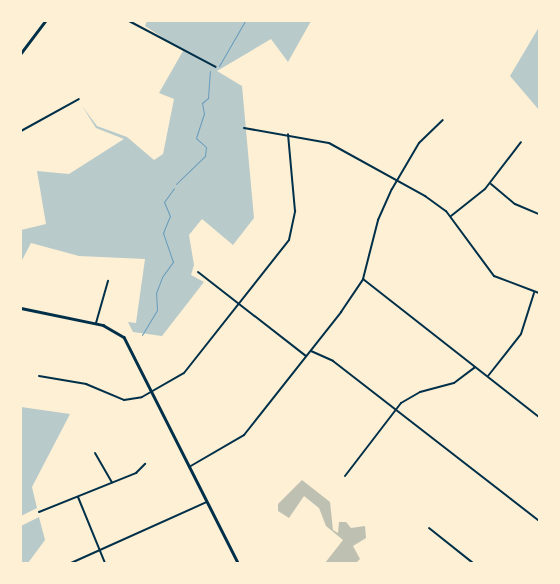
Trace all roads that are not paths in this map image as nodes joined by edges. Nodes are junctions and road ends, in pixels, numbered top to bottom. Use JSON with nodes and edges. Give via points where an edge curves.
{"nodes":[{"id":1,"x":45,"y":21,"type":"edge"},
{"id":2,"x":129,"y":21,"type":"edge"},
{"id":3,"x":21,"y":53,"type":"edge"},
{"id":4,"x":216,"y":68,"type":"dead end"},
{"id":5,"x":79,"y":99,"type":"dead end"},
{"id":6,"x":443,"y":120,"type":"dead end"},
{"id":7,"x":244,"y":128,"type":"dead end"},
{"id":8,"x":21,"y":131,"type":"edge"},
{"id":9,"x":288,"y":134,"type":"junction"},
{"id":10,"x":521,"y":142,"type":"dead end"},
{"id":11,"x":397,"y":181,"type":"junction"},
{"id":12,"x":490,"y":184,"type":"junction"},
{"id":13,"x":539,"y":214,"type":"edge"},
{"id":14,"x":451,"y":216,"type":"junction"},
{"id":15,"x":198,"y":272,"type":"dead end"},
{"id":16,"x":363,"y":279,"type":"junction"},
{"id":17,"x":108,"y":280,"type":"dead end"},
{"id":18,"x":534,"y":293,"type":"junction"},
{"id":19,"x":539,"y":293,"type":"edge"},
{"id":20,"x":240,"y":304,"type":"junction"},
{"id":21,"x":21,"y":308,"type":"edge"},
{"id":22,"x":96,"y":323,"type":"junction"},
{"id":23,"x":310,"y":351,"type":"junction"},
{"id":24,"x":306,"y":356,"type":"junction"},
{"id":25,"x":475,"y":367,"type":"junction"},
{"id":26,"x":39,"y":376,"type":"dead end"},
{"id":27,"x":487,"y":377,"type":"junction"},
{"id":28,"x":152,"y":392,"type":"junction"},
{"id":29,"x":396,"y":410,"type":"junction"},
{"id":30,"x":539,"y":417,"type":"edge"},
{"id":31,"x":95,"y":453,"type":"dead end"},
{"id":32,"x":146,"y":464,"type":"dead end"},
{"id":33,"x":190,"y":467,"type":"junction"},
{"id":34,"x":346,"y":476,"type":"dead end"},
{"id":35,"x":112,"y":483,"type":"junction"},
{"id":36,"x":78,"y":496,"type":"junction"},
{"id":37,"x":207,"y":502,"type":"junction"},
{"id":38,"x":39,"y":512,"type":"dead end"},
{"id":39,"x":539,"y":521,"type":"edge"},
{"id":40,"x":429,"y":528,"type":"dead end"},
{"id":41,"x":99,"y":548,"type":"junction"},
{"id":42,"x":71,"y":563,"type":"edge"},
{"id":43,"x":105,"y":563,"type":"edge"},
{"id":44,"x":238,"y":563,"type":"edge"},
{"id":45,"x":473,"y":563,"type":"edge"}],
"edges":[{"from":1,"to":3,"type":"main road"},
{"from":2,"to":4,"type":"street"},
{"from":5,"to":8,"type":"street"},
{"from":6,"to":11,"type":"street","via":[[418,143]]},
{"from":7,"to":9,"type":"street"},
{"from":9,"to":11,"type":"street","via":[[329,143]]},
{"from":9,"to":20,"type":"street","via":[[295,211],[292,233]]},
{"from":10,"to":12,"type":"street"},
{"from":11,"to":14,"type":"street"},
{"from":11,"to":16,"type":"street","via":[[381,212]]},
{"from":12,"to":13,"type":"street","via":[[516,204]]},
{"from":12,"to":14,"type":"street"},
{"from":14,"to":18,"type":"street","via":[[488,270],[508,285]]},
{"from":15,"to":20,"type":"street"},
{"from":16,"to":23,"type":"street"},
{"from":16,"to":25,"type":"street"},
{"from":17,"to":22,"type":"street"},
{"from":18,"to":19,"type":"street"},
{"from":18,"to":27,"type":"street","via":[[521,334]]},
{"from":20,"to":24,"type":"street"},
{"from":20,"to":28,"type":"street","via":[[191,366]]},
{"from":21,"to":22,"type":"main road"},
{"from":22,"to":28,"type":"main road","via":[[124,336]]},
{"from":23,"to":24,"type":"street"},
{"from":23,"to":29,"type":"street","via":[[333,361]]},
{"from":24,"to":33,"type":"street","via":[[244,435]]},
{"from":25,"to":27,"type":"street"},
{"from":25,"to":29,"type":"street","via":[[454,383],[414,394]]},
{"from":26,"to":28,"type":"street","via":[[86,384],[119,400]]},
{"from":27,"to":30,"type":"street"},
{"from":28,"to":33,"type":"main road"},
{"from":29,"to":34,"type":"street"},
{"from":29,"to":39,"type":"street"},
{"from":31,"to":35,"type":"street"},
{"from":32,"to":35,"type":"street"},
{"from":33,"to":37,"type":"main road"},
{"from":35,"to":36,"type":"street"},
{"from":36,"to":38,"type":"street"},
{"from":36,"to":41,"type":"street"},
{"from":37,"to":41,"type":"street"},
{"from":37,"to":44,"type":"main road"},
{"from":40,"to":45,"type":"street"},
{"from":41,"to":42,"type":"street"},
{"from":41,"to":43,"type":"street"}]}
